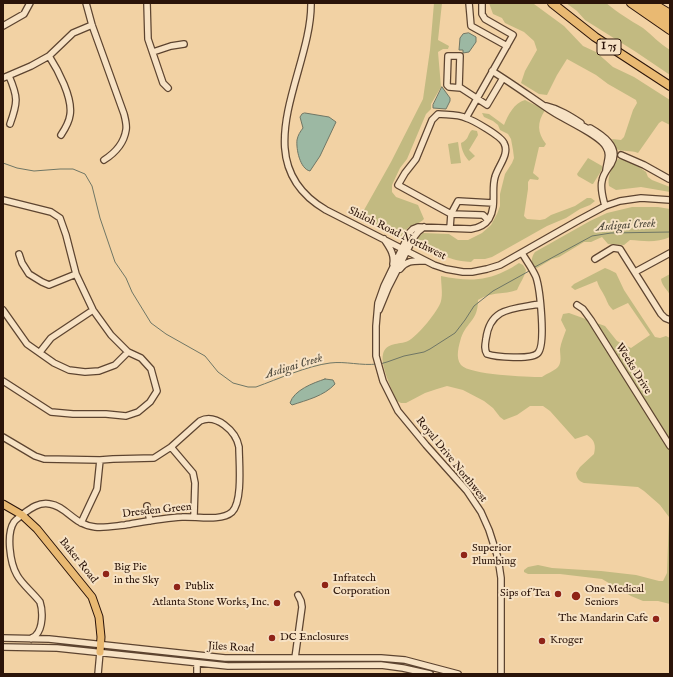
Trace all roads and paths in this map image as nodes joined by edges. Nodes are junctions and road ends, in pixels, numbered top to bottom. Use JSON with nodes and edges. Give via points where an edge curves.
{"nodes":[{"id":1,"x":30,"y":3,"type":"edge"},
{"id":2,"x":86,"y":3,"type":"edge"},
{"id":3,"x":147,"y":3,"type":"edge"},
{"id":4,"x":311,"y":3,"type":"edge"},
{"id":5,"x":470,"y":3,"type":"edge"},
{"id":6,"x":482,"y":3,"type":"edge"},
{"id":7,"x":552,"y":3,"type":"edge"},
{"id":8,"x":631,"y":3,"type":"edge"},
{"id":9,"x":643,"y":3,"type":"edge"},
{"id":10,"x":651,"y":3,"type":"edge"},
{"id":11,"x":670,"y":14,"type":"edge"},
{"id":12,"x":670,"y":22,"type":"edge"},
{"id":13,"x":92,"y":25,"type":"junction"},
{"id":14,"x":3,"y":26,"type":"edge"},
{"id":15,"x":670,"y":30,"type":"edge"},
{"id":16,"x":184,"y":44,"type":"dead end"},
{"id":17,"x":507,"y":46,"type":"junction"},
{"id":18,"x":153,"y":52,"type":"junction"},
{"id":19,"x":49,"y":56,"type":"junction"},
{"id":20,"x":492,"y":71,"type":"junction"},
{"id":21,"x":6,"y":77,"type":"edge"},
{"id":22,"x":503,"y":78,"type":"junction"},
{"id":23,"x":670,"y":86,"type":"edge"},
{"id":24,"x":459,"y":87,"type":"junction"},
{"id":25,"x":168,"y":88,"type":"dead end"},
{"id":26,"x":476,"y":98,"type":"junction"},
{"id":27,"x":546,"y":106,"type":"junction"},
{"id":28,"x":466,"y":118,"type":"junction"},
{"id":29,"x":10,"y":124,"type":"dead end"},
{"id":30,"x":60,"y":135,"type":"dead end"},
{"id":31,"x":104,"y":160,"type":"dead end"},
{"id":32,"x":644,"y":165,"type":"dead end"},
{"id":33,"x":606,"y":170,"type":"junction"},
{"id":34,"x":669,"y":179,"type":"edge"},
{"id":35,"x":3,"y":200,"type":"edge"},
{"id":36,"x":670,"y":200,"type":"edge"},
{"id":37,"x":493,"y":203,"type":"junction"},
{"id":38,"x":605,"y":206,"type":"junction"},
{"id":39,"x":451,"y":214,"type":"junction"},
{"id":40,"x":488,"y":220,"type":"junction"},
{"id":41,"x":450,"y":228,"type":"junction"},
{"id":42,"x":383,"y":239,"type":"junction"},
{"id":43,"x":404,"y":250,"type":"junction"},
{"id":44,"x":522,"y":253,"type":"junction"},
{"id":45,"x":670,"y":253,"type":"edge"},
{"id":46,"x":19,"y":254,"type":"dead end"},
{"id":47,"x":595,"y":259,"type":"dead end"},
{"id":48,"x":427,"y":261,"type":"junction"},
{"id":49,"x":392,"y":270,"type":"junction"},
{"id":50,"x":635,"y":272,"type":"junction"},
{"id":51,"x":76,"y":274,"type":"junction"},
{"id":52,"x":388,"y":288,"type":"junction"},
{"id":53,"x":540,"y":304,"type":"junction"},
{"id":54,"x":577,"y":305,"type":"dead end"},
{"id":55,"x":3,"y":310,"type":"edge"},
{"id":56,"x":93,"y":310,"type":"junction"},
{"id":57,"x":378,"y":311,"type":"junction"},
{"id":58,"x":670,"y":320,"type":"edge"},
{"id":59,"x":40,"y":352,"type":"junction"},
{"id":60,"x":128,"y":352,"type":"junction"},
{"id":61,"x":3,"y":381,"type":"edge"},
{"id":62,"x":3,"y":437,"type":"edge"},
{"id":63,"x":670,"y":446,"type":"edge"},
{"id":64,"x":172,"y":447,"type":"junction"},
{"id":65,"x":100,"y":460,"type":"junction"},
{"id":66,"x":3,"y":504,"type":"edge"},
{"id":67,"x":147,"y":506,"type":"dead end"},
{"id":68,"x":22,"y":515,"type":"junction"},
{"id":69,"x":194,"y":516,"type":"junction"},
{"id":70,"x":150,"y":521,"type":"junction"},
{"id":71,"x":80,"y":523,"type":"junction"},
{"id":72,"x":298,"y":595,"type":"dead end"},
{"id":73,"x":39,"y":628,"type":"junction"},
{"id":74,"x":3,"y":638,"type":"edge"},
{"id":75,"x":31,"y":638,"type":"junction"},
{"id":76,"x":49,"y":639,"type":"junction"},
{"id":77,"x":3,"y":647,"type":"edge"},
{"id":78,"x":100,"y":648,"type":"junction"},
{"id":79,"x":294,"y":658,"type":"junction"},
{"id":80,"x":197,"y":663,"type":"junction"},
{"id":81,"x":98,"y":674,"type":"edge"},
{"id":82,"x":197,"y":674,"type":"edge"},
{"id":83,"x":430,"y":674,"type":"edge"},
{"id":84,"x":458,"y":674,"type":"edge"},
{"id":85,"x":501,"y":674,"type":"edge"}],
"edges":[{"from":1,"to":14,"type":"street","via":[[24,14]]},
{"from":2,"to":13,"type":"street"},
{"from":3,"to":18,"type":"street","via":[[148,39]]},
{"from":4,"to":42,"type":"street","name":"Shiloh Road Northwest","via":[[309,26],[285,127],[284,144],[289,166],[300,187],[318,205]]},
{"from":5,"to":17,"type":"street","via":[[472,26]]},
{"from":6,"to":17,"type":"street","via":[[482,14],[485,19],[513,35]]},
{"from":7,"to":23,"type":"highway","number":"I 75","via":[[595,37]]},
{"from":8,"to":15,"type":"highway"},
{"from":9,"to":12,"type":"highway"},
{"from":10,"to":11,"type":"highway"},
{"from":13,"to":19,"type":"street","via":[[73,33]]},
{"from":13,"to":31,"type":"street","via":[[127,129],[122,143]]},
{"from":16,"to":18,"type":"street"},
{"from":17,"to":20,"type":"street"},
{"from":18,"to":25,"type":"street","via":[[163,83]]},
{"from":19,"to":21,"type":"street"},
{"from":19,"to":30,"type":"street","via":[[57,68],[70,101],[67,125]]},
{"from":20,"to":22,"type":"street"},
{"from":20,"to":26,"type":"street"},
{"from":21,"to":29,"type":"street","via":[[16,93],[16,108]]},
{"from":22,"to":26,"type":"street","via":[[487,105]]},
{"from":22,"to":27,"type":"street"},
{"from":24,"to":24,"type":"street","via":[[447,85],[448,56],[460,56]]},
{"from":24,"to":26,"type":"street"},
{"from":26,"to":28,"type":"street"},
{"from":27,"to":33,"type":"street","via":[[603,142],[609,153]]},
{"from":27,"to":33,"type":"street","via":[[604,136],[611,144],[613,159]]},
{"from":28,"to":37,"type":"street","via":[[498,137],[505,145],[505,156],[494,178]]},
{"from":28,"to":39,"type":"street","via":[[438,114],[433,117],[416,159],[398,185]]},
{"from":32,"to":34,"type":"street"},
{"from":33,"to":38,"type":"street","via":[[601,186]]},
{"from":35,"to":51,"type":"street","via":[[52,212],[60,218]]},
{"from":36,"to":38,"type":"street","name":"Shiloh Road Northwest","via":[[641,198]]},
{"from":37,"to":39,"type":"street","via":[[458,202]]},
{"from":37,"to":40,"type":"street","via":[[492,214]]},
{"from":38,"to":44,"type":"street","name":"Shiloh Road Northwest"},
{"from":39,"to":40,"type":"street","via":[[483,215]]},
{"from":39,"to":41,"type":"street"},
{"from":40,"to":41,"type":"street","via":[[476,228]]},
{"from":41,"to":43,"type":"street","via":[[413,229]]},
{"from":42,"to":43,"type":"street","name":"Shiloh Road Northwest"},
{"from":42,"to":49,"type":"street","via":[[394,256]]},
{"from":43,"to":48,"type":"street","name":"Shiloh Road Northwest"},
{"from":43,"to":49,"type":"street","name":"Royal Drive Northwest"},
{"from":43,"to":52,"type":"street","name":"Royal Drive Northwest"},
{"from":44,"to":48,"type":"street","name":"Shiloh Road Northwest","via":[[493,267],[472,272],[446,269]]},
{"from":44,"to":53,"type":"street","via":[[536,278]]},
{"from":45,"to":50,"type":"street"},
{"from":46,"to":51,"type":"street","via":[[29,274],[49,285]]},
{"from":47,"to":50,"type":"street","via":[[613,248],[618,248]]},
{"from":48,"to":52,"type":"street","via":[[411,261],[404,264]]},
{"from":49,"to":57,"type":"street","name":"Royal Drive Northwest","via":[[381,294]]},
{"from":50,"to":58,"type":"street","via":[[661,314]]},
{"from":51,"to":56,"type":"street"},
{"from":52,"to":57,"type":"street","name":"Royal Drive Northwest"},
{"from":53,"to":53,"type":"street","via":[[542,328],[540,350],[536,355],[529,357],[487,354],[484,348],[486,334],[497,315],[503,311]]},
{"from":54,"to":63,"type":"street","name":"Weeks Drive","via":[[584,309]]},
{"from":55,"to":59,"type":"street","via":[[27,344]]},
{"from":56,"to":59,"type":"street","via":[[51,338]]},
{"from":56,"to":60,"type":"street","via":[[111,335]]},
{"from":57,"to":85,"type":"street","name":"Royal Drive Northwest","via":[[376,356],[390,397],[399,413],[476,503],[496,549],[501,578]]},
{"from":59,"to":60,"type":"street","via":[[69,370],[85,372],[99,371],[115,365]]},
{"from":60,"to":61,"type":"street","via":[[141,358],[151,369],[157,391],[150,402],[138,412],[126,416],[51,412]]},
{"from":62,"to":65,"type":"street","name":"Dresden Green","via":[[39,458]]},
{"from":64,"to":65,"type":"street","name":"Dresden Green","via":[[154,458]]},
{"from":64,"to":69,"type":"street","via":[[193,473]]},
{"from":64,"to":69,"type":"street","name":"Dresden Green","via":[[200,421],[207,419],[219,421],[237,440],[239,481],[235,508],[222,517]]},
{"from":65,"to":71,"type":"street","via":[[97,489]]},
{"from":66,"to":68,"type":"main road","name":"Baker Road"},
{"from":67,"to":70,"type":"street"},
{"from":68,"to":71,"type":"street","name":"Dresden Green","via":[[34,506],[51,504],[60,507]]},
{"from":68,"to":73,"type":"street","via":[[11,528],[10,548],[17,576],[41,604]]},
{"from":68,"to":78,"type":"main road","name":"Baker Road","via":[[37,529],[92,597],[99,617]]},
{"from":69,"to":70,"type":"street","name":"Dresden Green"},
{"from":70,"to":71,"type":"street","name":"Dresden Green","via":[[103,528]]},
{"from":72,"to":79,"type":"street","via":[[302,607]]},
{"from":73,"to":75,"type":"street","via":[[36,635]]},
{"from":73,"to":76,"type":"street"},
{"from":74,"to":75,"type":"street","name":"Jiles Road"},
{"from":75,"to":76,"type":"street","name":"Jiles Road"},
{"from":76,"to":78,"type":"street","name":"Jiles Road"},
{"from":77,"to":78,"type":"street","name":"Jiles Road"},
{"from":78,"to":79,"type":"street","name":"Jiles Road","via":[[218,658]]},
{"from":78,"to":80,"type":"street","name":"Jiles Road"},
{"from":78,"to":81,"type":"street"},
{"from":79,"to":84,"type":"street","name":"Jiles Road","via":[[394,659]]},
{"from":80,"to":82,"type":"street"},
{"from":80,"to":83,"type":"street","name":"Jiles Road","via":[[245,666],[381,665]]}]}
